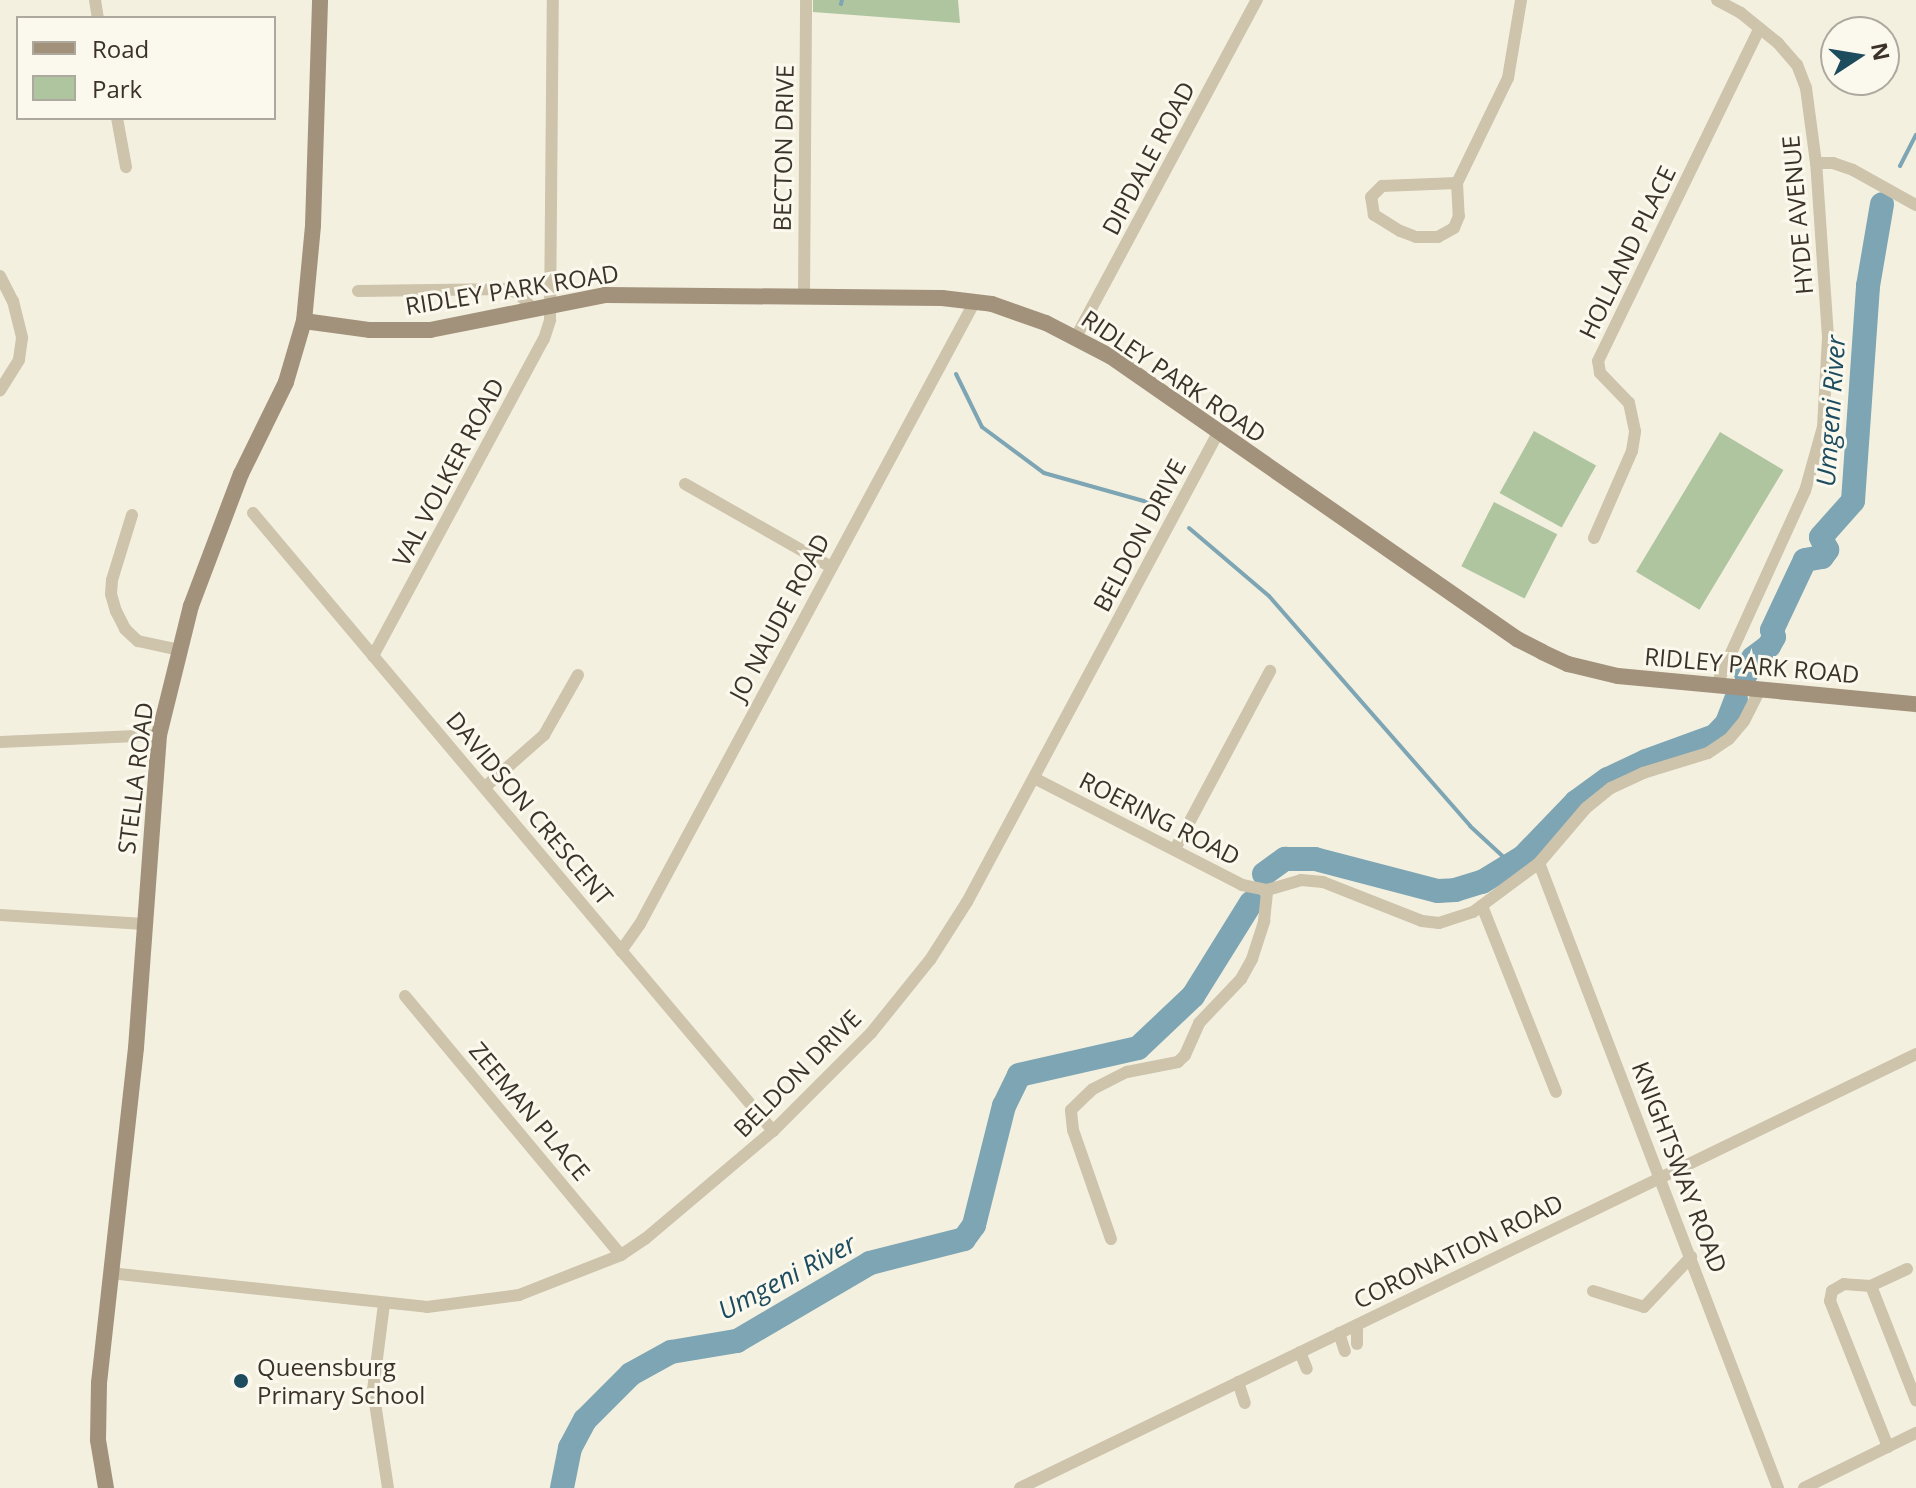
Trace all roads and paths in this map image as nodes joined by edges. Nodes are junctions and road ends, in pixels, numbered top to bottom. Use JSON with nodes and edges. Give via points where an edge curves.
{"nodes":[{"id":1,"x":320,"y":0,"type":"edge"},
{"id":2,"x":553,"y":0,"type":"edge"},
{"id":3,"x":806,"y":0,"type":"edge"},
{"id":4,"x":1257,"y":0,"type":"edge"},
{"id":5,"x":1521,"y":0,"type":"edge"},
{"id":6,"x":1717,"y":0,"type":"edge"},
{"id":7,"x":1760,"y":28,"type":"junction"},
{"id":8,"x":117,"y":120,"type":"edge"},
{"id":9,"x":1816,"y":163,"type":"junction"},
{"id":10,"x":126,"y":167,"type":"dead end"},
{"id":11,"x":1457,"y":183,"type":"junction"},
{"id":12,"x":1916,"y":205,"type":"edge"},
{"id":13,"x":0,"y":276,"type":"edge"},
{"id":14,"x":358,"y":291,"type":"dead end"},
{"id":15,"x":804,"y":297,"type":"junction"},
{"id":16,"x":975,"y":301,"type":"junction"},
{"id":17,"x":541,"y":306,"type":"junction"},
{"id":18,"x":304,"y":321,"type":"junction"},
{"id":19,"x":1076,"y":337,"type":"junction"},
{"id":20,"x":0,"y":390,"type":"edge"},
{"id":21,"x":1218,"y":433,"type":"junction"},
{"id":22,"x":685,"y":484,"type":"dead end"},
{"id":23,"x":253,"y":513,"type":"dead end"},
{"id":24,"x":132,"y":515,"type":"dead end"},
{"id":25,"x":1594,"y":538,"type":"dead end"},
{"id":26,"x":831,"y":567,"type":"junction"},
{"id":27,"x":180,"y":650,"type":"junction"},
{"id":28,"x":373,"y":656,"type":"junction"},
{"id":29,"x":1270,"y":671,"type":"dead end"},
{"id":30,"x":578,"y":675,"type":"dead end"},
{"id":31,"x":1716,"y":686,"type":"junction"},
{"id":32,"x":1760,"y":690,"type":"junction"},
{"id":33,"x":1916,"y":704,"type":"edge"},
{"id":34,"x":159,"y":735,"type":"junction"},
{"id":35,"x":0,"y":742,"type":"edge"},
{"id":36,"x":1034,"y":778,"type":"junction"},
{"id":37,"x":485,"y":787,"type":"junction"},
{"id":38,"x":1175,"y":849,"type":"junction"},
{"id":39,"x":1539,"y":863,"type":"junction"},
{"id":40,"x":1267,"y":890,"type":"junction"},
{"id":41,"x":1482,"y":906,"type":"junction"},
{"id":42,"x":0,"y":915,"type":"edge"},
{"id":43,"x":144,"y":924,"type":"junction"},
{"id":44,"x":621,"y":951,"type":"junction"},
{"id":45,"x":405,"y":996,"type":"dead end"},
{"id":46,"x":1916,"y":1054,"type":"edge"},
{"id":47,"x":1556,"y":1092,"type":"dead end"},
{"id":48,"x":773,"y":1131,"type":"junction"},
{"id":49,"x":1661,"y":1176,"type":"junction"},
{"id":50,"x":1111,"y":1239,"type":"dead end"},
{"id":51,"x":621,"y":1255,"type":"junction"},
{"id":52,"x":1691,"y":1257,"type":"junction"},
{"id":53,"x":1907,"y":1269,"type":"dead end"},
{"id":54,"x":110,"y":1273,"type":"junction"},
{"id":55,"x":1871,"y":1286,"type":"junction"},
{"id":56,"x":1593,"y":1291,"type":"dead end"},
{"id":57,"x":384,"y":1304,"type":"junction"},
{"id":58,"x":1357,"y":1325,"type":"junction"},
{"id":59,"x":1339,"y":1333,"type":"junction"},
{"id":60,"x":1300,"y":1352,"type":"junction"},
{"id":61,"x":1307,"y":1369,"type":"dead end"},
{"id":62,"x":1238,"y":1382,"type":"junction"},
{"id":63,"x":1916,"y":1400,"type":"edge"},
{"id":64,"x":1245,"y":1403,"type":"dead end"},
{"id":65,"x":1916,"y":1433,"type":"edge"},
{"id":66,"x":1888,"y":1447,"type":"junction"},
{"id":67,"x":106,"y":1488,"type":"edge"},
{"id":68,"x":388,"y":1488,"type":"edge"},
{"id":69,"x":1020,"y":1488,"type":"edge"},
{"id":70,"x":1778,"y":1488,"type":"edge"},
{"id":71,"x":1804,"y":1488,"type":"edge"}],
"edges":[{"from":1,"to":18,"type":"street","name":"STELLA ROAD","via":[[313,225]]},
{"from":2,"to":17,"type":"street","name":"VAL VOLKER ROAD"},
{"from":3,"to":15,"type":"street","name":"BECTON DRIVE"},
{"from":4,"to":19,"type":"street","name":"DIPDALE ROAD"},
{"from":5,"to":11,"type":"street","via":[[1508,78]]},
{"from":6,"to":7,"type":"street","name":"HYDE AVENUE"},
{"from":7,"to":9,"type":"street","name":"HYDE AVENUE","via":[[1790,56],[1802,76]]},
{"from":7,"to":25,"type":"street","name":"HOLLAND PLACE","via":[[1598,361],[1600,373],[1629,403],[1635,431],[1632,451]]},
{"from":8,"to":10,"type":"street"},
{"from":9,"to":12,"type":"street","via":[[1853,170]]},
{"from":9,"to":31,"type":"street","name":"HYDE AVENUE","via":[[1828,337],[1823,427],[1805,491]]},
{"from":11,"to":11,"type":"street","via":[[1459,216],[1454,228],[1438,237],[1416,237],[1374,215],[1371,197],[1382,186]]},
{"from":13,"to":20,"type":"street","via":[[22,338],[19,360]]},
{"from":14,"to":17,"type":"street","via":[[508,289]]},
{"from":15,"to":16,"type":"street","name":"RIDLEY PARK ROAD"},
{"from":15,"to":17,"type":"street","name":"RIDLEY PARK ROAD","via":[[605,295]]},
{"from":16,"to":19,"type":"street","name":"RIDLEY PARK ROAD","via":[[1017,311]]},
{"from":16,"to":26,"type":"street","name":"JO NAUDE ROAD"},
{"from":17,"to":18,"type":"street","name":"RIDLEY PARK ROAD","via":[[458,327],[405,332]]},
{"from":17,"to":28,"type":"street","name":"VAL VOLKER ROAD","via":[[550,320],[544,339]]},
{"from":18,"to":27,"type":"street","name":"STELLA ROAD","via":[[286,382],[215,539]]},
{"from":19,"to":21,"type":"street","name":"RIDLEY PARK ROAD"},
{"from":21,"to":31,"type":"street","name":"RIDLEY PARK ROAD","via":[[1542,652],[1618,676]]},
{"from":21,"to":36,"type":"street","name":"BELDON DRIVE"},
{"from":22,"to":26,"type":"street"},
{"from":23,"to":28,"type":"street","name":"DAVIDSON CRESCENT"},
{"from":24,"to":27,"type":"street","via":[[112,580],[116,611],[138,641]]},
{"from":26,"to":44,"type":"street","name":"JO NAUDE ROAD"},
{"from":27,"to":34,"type":"street","name":"STELLA ROAD"},
{"from":28,"to":37,"type":"street","name":"DAVIDSON CRESCENT"},
{"from":29,"to":38,"type":"street"},
{"from":30,"to":37,"type":"street","via":[[544,735]]},
{"from":31,"to":32,"type":"street","name":"RIDLEY PARK ROAD"},
{"from":32,"to":33,"type":"street","name":"RIDLEY PARK ROAD"},
{"from":32,"to":39,"type":"street","via":[[1729,739],[1708,753],[1611,788],[1586,808]]},
{"from":34,"to":35,"type":"street"},
{"from":34,"to":43,"type":"street","name":"STELLA ROAD"},
{"from":36,"to":38,"type":"street","name":"ROERING ROAD"},
{"from":36,"to":48,"type":"street","name":"BELDON DRIVE","via":[[930,960],[871,1033]]},
{"from":37,"to":44,"type":"street","name":"DAVIDSON CRESCENT"},
{"from":38,"to":40,"type":"street","name":"ROERING ROAD","via":[[1242,885]]},
{"from":39,"to":41,"type":"street"},
{"from":39,"to":49,"type":"street","name":"KNIGHTSWAY ROAD"},
{"from":40,"to":41,"type":"street","via":[[1301,880],[1323,882],[1439,923]]},
{"from":40,"to":50,"type":"street","via":[[1252,959],[1241,979],[1199,1023],[1185,1055],[1178,1062],[1127,1072],[1093,1089],[1071,1110],[1073,1130]]},
{"from":41,"to":47,"type":"street"},
{"from":42,"to":43,"type":"street"},
{"from":43,"to":54,"type":"street","name":"STELLA ROAD","via":[[136,1048]]},
{"from":44,"to":48,"type":"street","name":"DAVIDSON CRESCENT"},
{"from":45,"to":51,"type":"street","name":"ZEEMAN PLACE"},
{"from":46,"to":49,"type":"street","name":"CORONATION ROAD"},
{"from":48,"to":51,"type":"street","name":"BELDON DRIVE"},
{"from":49,"to":52,"type":"street","name":"KNIGHTSWAY ROAD"},
{"from":49,"to":58,"type":"street","name":"CORONATION ROAD"},
{"from":51,"to":57,"type":"street","name":"BELDON DRIVE","via":[[554,1284],[494,1301],[427,1307]]},
{"from":52,"to":56,"type":"street","via":[[1644,1307]]},
{"from":52,"to":70,"type":"street","name":"KNIGHTSWAY ROAD"},
{"from":53,"to":55,"type":"street"},
{"from":54,"to":57,"type":"street","name":"BELDON DRIVE"},
{"from":54,"to":67,"type":"street","name":"STELLA ROAD","via":[[97,1412]]},
{"from":55,"to":63,"type":"street"},
{"from":55,"to":66,"type":"street","via":[[1844,1284],[1832,1291],[1830,1301]]},
{"from":57,"to":68,"type":"street","via":[[373,1390]]},
{"from":58,"to":59,"type":"street","name":"CORONATION ROAD"},
{"from":58,"to":59,"type":"street","via":[[1351,1348]]},
{"from":59,"to":60,"type":"street","name":"CORONATION ROAD"},
{"from":60,"to":61,"type":"street"},
{"from":60,"to":62,"type":"street","name":"CORONATION ROAD"},
{"from":62,"to":64,"type":"street"},
{"from":62,"to":69,"type":"street","name":"CORONATION ROAD"},
{"from":65,"to":66,"type":"street"},
{"from":66,"to":71,"type":"street"}]}
